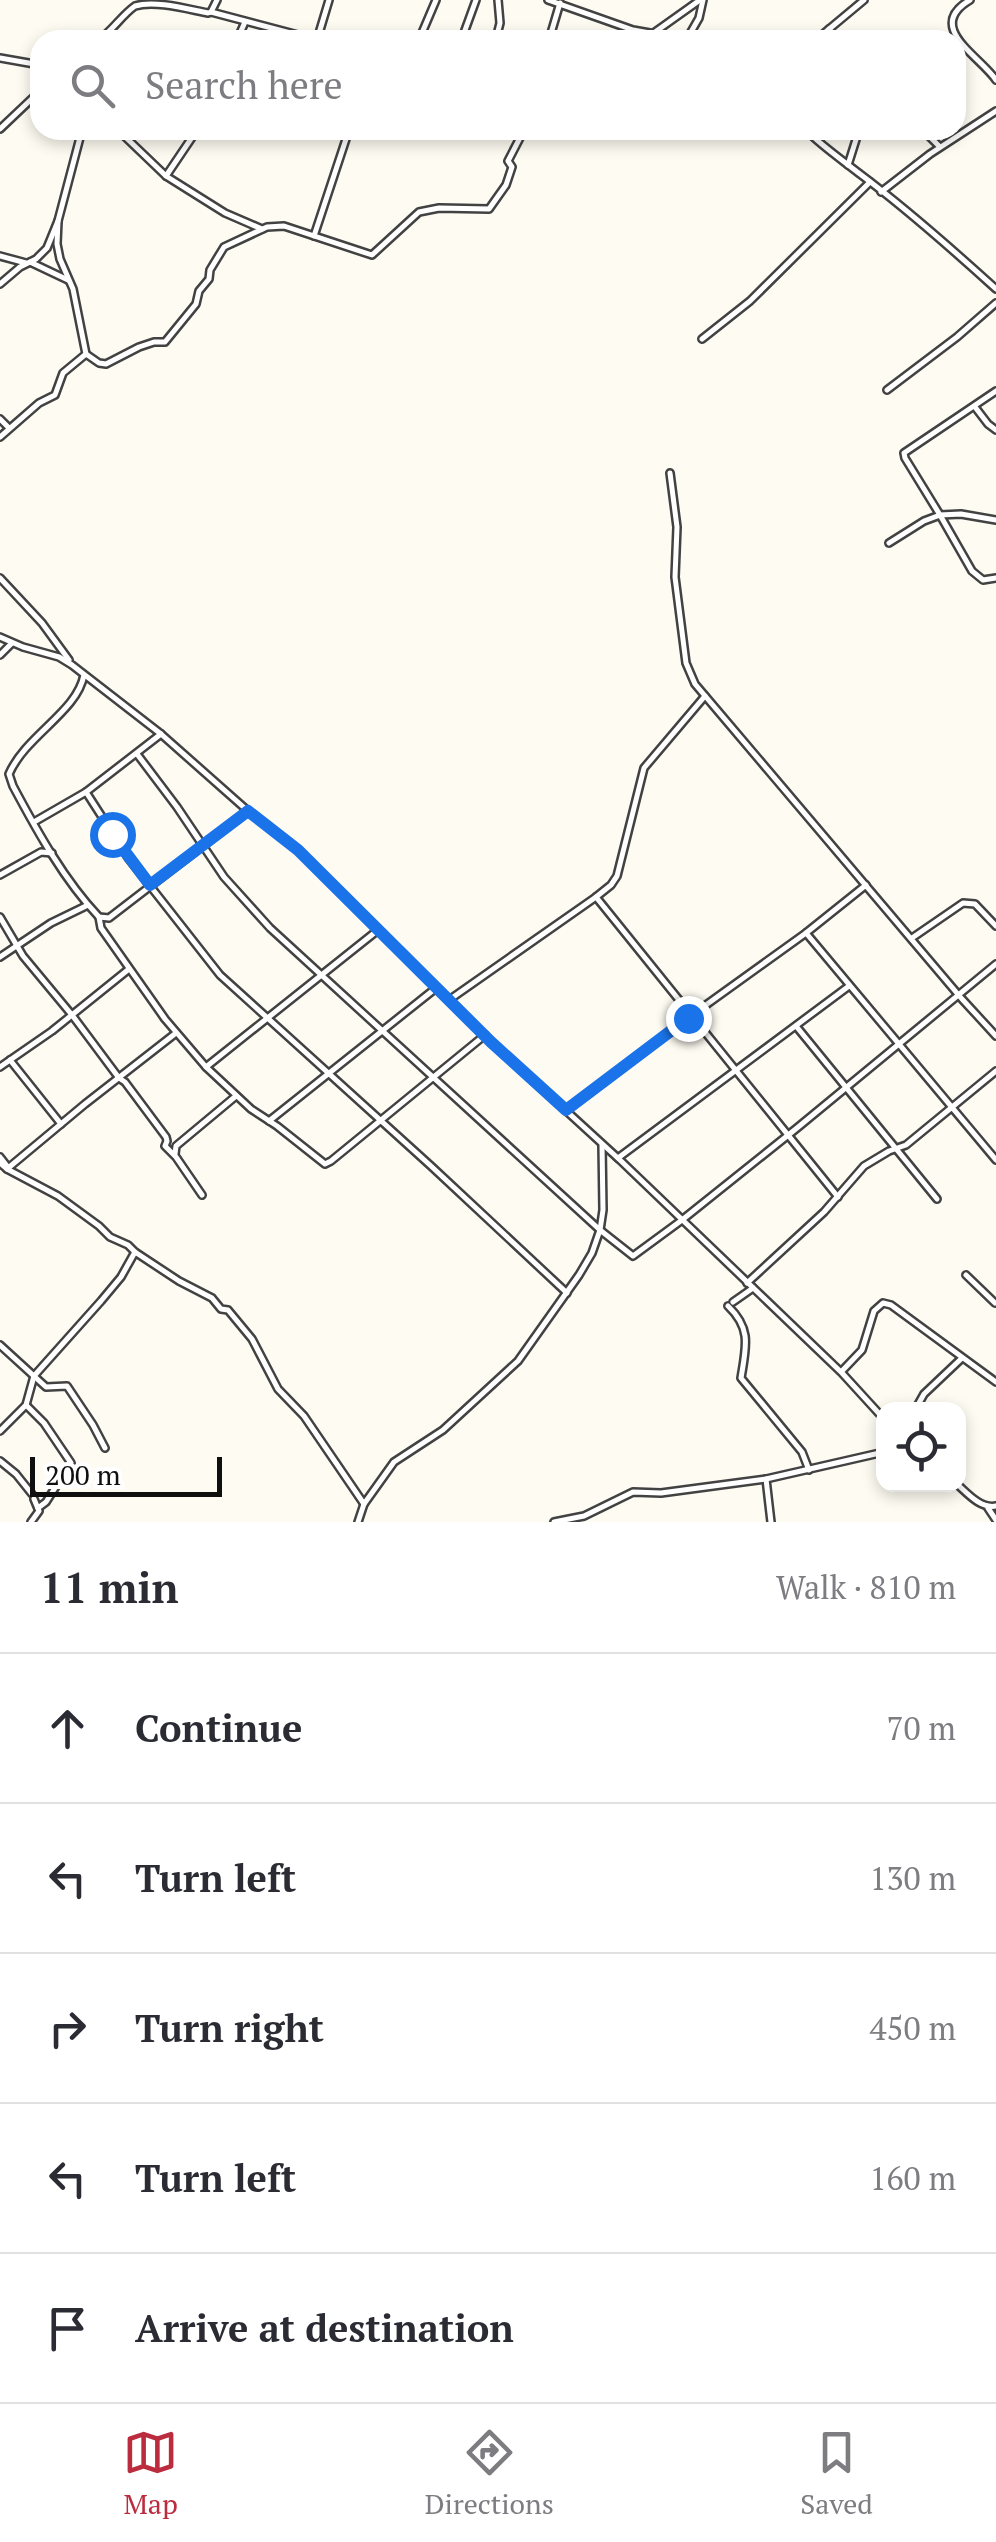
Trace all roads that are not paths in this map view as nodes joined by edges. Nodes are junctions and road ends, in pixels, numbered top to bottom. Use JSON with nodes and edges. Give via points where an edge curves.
{"nodes":[{"id":1,"x":217,"y":0,"type":"edge"},
{"id":2,"x":329,"y":0,"type":"edge"},
{"id":3,"x":436,"y":0,"type":"edge"},
{"id":4,"x":476,"y":0,"type":"edge"},
{"id":5,"x":498,"y":0,"type":"edge"},
{"id":6,"x":548,"y":0,"type":"edge"},
{"id":7,"x":702,"y":0,"type":"edge"},
{"id":8,"x":864,"y":0,"type":"edge"},
{"id":9,"x":970,"y":0,"type":"edge"},
{"id":10,"x":560,"y":4,"type":"junction"},
{"id":11,"x":212,"y":12,"type":"junction"},
{"id":12,"x":244,"y":22,"type":"junction"},
{"id":13,"x":829,"y":29,"type":"edge"},
{"id":14,"x":114,"y":30,"type":"edge"},
{"id":15,"x":240,"y":30,"type":"edge"},
{"id":16,"x":276,"y":30,"type":"edge"},
{"id":17,"x":320,"y":30,"type":"edge"},
{"id":18,"x":423,"y":30,"type":"edge"},
{"id":19,"x":465,"y":30,"type":"edge"},
{"id":20,"x":498,"y":30,"type":"edge"},
{"id":21,"x":552,"y":30,"type":"edge"},
{"id":22,"x":633,"y":30,"type":"edge"},
{"id":23,"x":659,"y":30,"type":"edge"},
{"id":24,"x":693,"y":30,"type":"edge"},
{"id":25,"x":953,"y":30,"type":"edge"},
{"id":26,"x":966,"y":49,"type":"edge"},
{"id":27,"x":0,"y":58,"type":"edge"},
{"id":28,"x":30,"y":64,"type":"edge"},
{"id":29,"x":996,"y":80,"type":"edge"},
{"id":30,"x":30,"y":100,"type":"edge"},
{"id":31,"x":996,"y":110,"type":"edge"},
{"id":32,"x":0,"y":129,"type":"edge"},
{"id":33,"x":966,"y":130,"type":"edge"},
{"id":34,"x":79,"y":140,"type":"edge"},
{"id":35,"x":128,"y":140,"type":"edge"},
{"id":36,"x":190,"y":140,"type":"edge"},
{"id":37,"x":346,"y":140,"type":"edge"},
{"id":38,"x":519,"y":140,"type":"edge"},
{"id":39,"x":815,"y":140,"type":"edge"},
{"id":40,"x":856,"y":140,"type":"edge"},
{"id":41,"x":933,"y":140,"type":"edge"},
{"id":42,"x":951,"y":140,"type":"edge"},
{"id":43,"x":940,"y":147,"type":"junction"},
{"id":44,"x":848,"y":165,"type":"junction"},
{"id":45,"x":166,"y":176,"type":"junction"},
{"id":46,"x":870,"y":182,"type":"junction"},
{"id":47,"x":881,"y":192,"type":"junction"},
{"id":48,"x":58,"y":221,"type":"junction"},
{"id":49,"x":262,"y":229,"type":"junction"},
{"id":50,"x":314,"y":236,"type":"junction"},
{"id":51,"x":0,"y":256,"type":"edge"},
{"id":52,"x":28,"y":262,"type":"junction"},
{"id":53,"x":71,"y":282,"type":"junction"},
{"id":54,"x":0,"y":284,"type":"edge"},
{"id":55,"x":996,"y":289,"type":"edge"},
{"id":56,"x":996,"y":303,"type":"edge"},
{"id":57,"x":702,"y":339,"type":"dead end"},
{"id":58,"x":86,"y":354,"type":"junction"},
{"id":59,"x":887,"y":390,"type":"dead end"},
{"id":60,"x":996,"y":391,"type":"edge"},
{"id":61,"x":975,"y":407,"type":"junction"},
{"id":62,"x":0,"y":418,"type":"edge"},
{"id":63,"x":9,"y":428,"type":"junction"},
{"id":64,"x":996,"y":430,"type":"edge"},
{"id":65,"x":0,"y":437,"type":"edge"},
{"id":66,"x":670,"y":473,"type":"dead end"},
{"id":67,"x":940,"y":515,"type":"junction"},
{"id":68,"x":996,"y":520,"type":"edge"},
{"id":69,"x":889,"y":543,"type":"dead end"},
{"id":70,"x":0,"y":578,"type":"edge"},
{"id":71,"x":996,"y":578,"type":"edge"},
{"id":72,"x":0,"y":637,"type":"edge"},
{"id":73,"x":12,"y":643,"type":"junction"},
{"id":74,"x":0,"y":655,"type":"edge"},
{"id":75,"x":72,"y":665,"type":"junction"},
{"id":76,"x":84,"y":675,"type":"junction"},
{"id":77,"x":706,"y":696,"type":"junction"},
{"id":78,"x":161,"y":734,"type":"junction"},
{"id":79,"x":137,"y":754,"type":"junction"},
{"id":80,"x":86,"y":792,"type":"junction"},
{"id":81,"x":248,"y":811,"type":"junction"},
{"id":82,"x":34,"y":822,"type":"junction"},
{"id":83,"x":201,"y":846,"type":"junction"},
{"id":84,"x":52,"y":853,"type":"junction"},
{"id":85,"x":0,"y":875,"type":"edge"},
{"id":86,"x":150,"y":885,"type":"junction"},
{"id":87,"x":866,"y":885,"type":"junction"},
{"id":88,"x":596,"y":897,"type":"junction"},
{"id":89,"x":88,"y":905,"type":"junction"},
{"id":90,"x":0,"y":917,"type":"edge"},
{"id":91,"x":99,"y":917,"type":"junction"},
{"id":92,"x":996,"y":926,"type":"edge"},
{"id":93,"x":378,"y":930,"type":"junction"},
{"id":94,"x":806,"y":933,"type":"junction"},
{"id":95,"x":912,"y":938,"type":"junction"},
{"id":96,"x":16,"y":945,"type":"junction"},
{"id":97,"x":0,"y":957,"type":"edge"},
{"id":98,"x":996,"y":964,"type":"edge"},
{"id":99,"x":130,"y":969,"type":"junction"},
{"id":100,"x":321,"y":976,"type":"junction"},
{"id":101,"x":850,"y":986,"type":"junction"},
{"id":102,"x":436,"y":988,"type":"junction"},
{"id":103,"x":958,"y":995,"type":"junction"},
{"id":104,"x":448,"y":1000,"type":"junction"},
{"id":105,"x":692,"y":1015,"type":"junction"},
{"id":106,"x":72,"y":1016,"type":"junction"},
{"id":107,"x":266,"y":1018,"type":"junction"},
{"id":108,"x":796,"y":1026,"type":"junction"},
{"id":109,"x":382,"y":1030,"type":"junction"},
{"id":110,"x":177,"y":1032,"type":"junction"},
{"id":111,"x":485,"y":1035,"type":"junction"},
{"id":112,"x":996,"y":1036,"type":"edge"},
{"id":113,"x":898,"y":1044,"type":"junction"},
{"id":114,"x":10,"y":1060,"type":"junction"},
{"id":115,"x":0,"y":1066,"type":"edge"},
{"id":116,"x":206,"y":1067,"type":"junction"},
{"id":117,"x":996,"y":1070,"type":"edge"},
{"id":118,"x":735,"y":1071,"type":"junction"},
{"id":119,"x":326,"y":1074,"type":"junction"},
{"id":120,"x":119,"y":1078,"type":"junction"},
{"id":121,"x":434,"y":1078,"type":"junction"},
{"id":122,"x":846,"y":1088,"type":"junction"},
{"id":123,"x":236,"y":1096,"type":"junction"},
{"id":124,"x":952,"y":1107,"type":"junction"},
{"id":125,"x":566,"y":1110,"type":"junction"},
{"id":126,"x":269,"y":1121,"type":"junction"},
{"id":127,"x":379,"y":1121,"type":"junction"},
{"id":128,"x":62,"y":1124,"type":"junction"},
{"id":129,"x":789,"y":1134,"type":"junction"},
{"id":130,"x":602,"y":1145,"type":"junction"},
{"id":131,"x":896,"y":1149,"type":"junction"},
{"id":132,"x":175,"y":1155,"type":"junction"},
{"id":133,"x":618,"y":1158,"type":"junction"},
{"id":134,"x":996,"y":1160,"type":"edge"},
{"id":135,"x":2,"y":1164,"type":"edge"},
{"id":136,"x":202,"y":1195,"type":"dead end"},
{"id":137,"x":838,"y":1197,"type":"junction"},
{"id":138,"x":937,"y":1200,"type":"dead end"},
{"id":139,"x":682,"y":1220,"type":"junction"},
{"id":140,"x":600,"y":1230,"type":"junction"},
{"id":141,"x":135,"y":1252,"type":"junction"},
{"id":142,"x":966,"y":1275,"type":"dead end"},
{"id":143,"x":747,"y":1283,"type":"junction"},
{"id":144,"x":753,"y":1288,"type":"junction"},
{"id":145,"x":566,"y":1294,"type":"junction"},
{"id":146,"x":994,"y":1303,"type":"edge"},
{"id":147,"x":0,"y":1345,"type":"edge"},
{"id":148,"x":962,"y":1358,"type":"junction"},
{"id":149,"x":841,"y":1372,"type":"junction"},
{"id":150,"x":34,"y":1376,"type":"junction"},
{"id":151,"x":996,"y":1382,"type":"edge"},
{"id":152,"x":920,"y":1402,"type":"edge"},
{"id":153,"x":26,"y":1405,"type":"junction"},
{"id":154,"x":876,"y":1409,"type":"edge"},
{"id":155,"x":0,"y":1431,"type":"edge"},
{"id":156,"x":105,"y":1448,"type":"dead end"},
{"id":157,"x":876,"y":1454,"type":"edge"},
{"id":158,"x":0,"y":1461,"type":"edge"},
{"id":159,"x":809,"y":1470,"type":"junction"},
{"id":160,"x":766,"y":1479,"type":"junction"},
{"id":161,"x":966,"y":1492,"type":"edge"},
{"id":162,"x":364,"y":1504,"type":"junction"},
{"id":163,"x":996,"y":1506,"type":"edge"},
{"id":164,"x":38,"y":1508,"type":"junction"},
{"id":165,"x":988,"y":1508,"type":"junction"},
{"id":166,"x":996,"y":1520,"type":"edge"},
{"id":167,"x":31,"y":1522,"type":"edge"},
{"id":168,"x":358,"y":1522,"type":"edge"},
{"id":169,"x":554,"y":1522,"type":"edge"},
{"id":170,"x":772,"y":1522,"type":"edge"}],
"edges":[{"from":1,"to":11,"type":"street"},
{"from":2,"to":17,"type":"street"},
{"from":3,"to":18,"type":"street"},
{"from":4,"to":19,"type":"street"},
{"from":5,"to":20,"type":"street"},
{"from":6,"to":10,"type":"street"},
{"from":7,"to":23,"type":"street"},
{"from":7,"to":24,"type":"street"},
{"from":8,"to":13,"type":"street"},
{"from":9,"to":25,"type":"street","via":[[956,11]]},
{"from":10,"to":21,"type":"street"},
{"from":10,"to":22,"type":"street"},
{"from":11,"to":12,"type":"street"},
{"from":11,"to":14,"type":"street","via":[[143,3]]},
{"from":12,"to":15,"type":"street"},
{"from":12,"to":16,"type":"street"},
{"from":26,"to":29,"type":"street"},
{"from":27,"to":28,"type":"street"},
{"from":30,"to":32,"type":"street"},
{"from":31,"to":33,"type":"street"},
{"from":34,"to":48,"type":"street"},
{"from":35,"to":45,"type":"street"},
{"from":36,"to":45,"type":"street"},
{"from":37,"to":50,"type":"street"},
{"from":38,"to":50,"type":"street","via":[[506,185],[490,209],[420,212],[372,255]]},
{"from":39,"to":44,"type":"street"},
{"from":40,"to":44,"type":"street"},
{"from":41,"to":43,"type":"street"},
{"from":42,"to":43,"type":"street"},
{"from":43,"to":47,"type":"street"},
{"from":44,"to":46,"type":"street"},
{"from":45,"to":49,"type":"street"},
{"from":46,"to":47,"type":"street"},
{"from":46,"to":57,"type":"street","via":[[750,301]]},
{"from":47,"to":55,"type":"street"},
{"from":48,"to":52,"type":"street","via":[[47,248]]},
{"from":48,"to":53,"type":"street","via":[[60,259]]},
{"from":49,"to":50,"type":"street","via":[[279,225]]},
{"from":49,"to":58,"type":"street","via":[[224,247],[196,304],[164,342],[106,364]]},
{"from":51,"to":52,"type":"street"},
{"from":52,"to":53,"type":"street"},
{"from":52,"to":54,"type":"street"},
{"from":53,"to":58,"type":"street"},
{"from":56,"to":59,"type":"street"},
{"from":58,"to":63,"type":"street","via":[[63,373],[54,395]]},
{"from":60,"to":61,"type":"street"},
{"from":61,"to":64,"type":"street"},
{"from":61,"to":67,"type":"street","via":[[904,454]]},
{"from":62,"to":63,"type":"street"},
{"from":63,"to":65,"type":"street"},
{"from":66,"to":77,"type":"street","via":[[686,663]]},
{"from":67,"to":68,"type":"street"},
{"from":67,"to":69,"type":"street"},
{"from":67,"to":71,"type":"street","via":[[972,571],[983,580]]},
{"from":70,"to":75,"type":"street"},
{"from":72,"to":73,"type":"street"},
{"from":73,"to":74,"type":"street"},
{"from":73,"to":75,"type":"street"},
{"from":75,"to":76,"type":"street"},
{"from":76,"to":78,"type":"street"},
{"from":76,"to":82,"type":"street","via":[[76,697],[9,774]]},
{"from":77,"to":87,"type":"street"},
{"from":77,"to":88,"type":"street","via":[[644,768],[617,876]]},
{"from":78,"to":79,"type":"street"},
{"from":78,"to":81,"type":"street"},
{"from":79,"to":80,"type":"street"},
{"from":79,"to":83,"type":"street"},
{"from":80,"to":82,"type":"street"},
{"from":80,"to":86,"type":"street"},
{"from":81,"to":83,"type":"street"},
{"from":81,"to":93,"type":"street"},
{"from":82,"to":84,"type":"street"},
{"from":83,"to":86,"type":"street"},
{"from":83,"to":100,"type":"street"},
{"from":84,"to":85,"type":"street","via":[[41,852]]},
{"from":84,"to":89,"type":"street"},
{"from":86,"to":91,"type":"street","via":[[109,918]]},
{"from":86,"to":107,"type":"street","via":[[206,959]]},
{"from":87,"to":94,"type":"street"},
{"from":87,"to":95,"type":"street"},
{"from":88,"to":104,"type":"street"},
{"from":88,"to":105,"type":"street"},
{"from":89,"to":91,"type":"street"},
{"from":89,"to":96,"type":"street"},
{"from":90,"to":96,"type":"street"},
{"from":91,"to":99,"type":"street"},
{"from":92,"to":95,"type":"street","via":[[975,904],[963,903]]},
{"from":93,"to":100,"type":"street"},
{"from":93,"to":102,"type":"street"},
{"from":94,"to":101,"type":"street"},
{"from":94,"to":105,"type":"street"},
{"from":95,"to":103,"type":"street"},
{"from":96,"to":97,"type":"street"},
{"from":96,"to":106,"type":"street"},
{"from":98,"to":103,"type":"street"},
{"from":99,"to":106,"type":"street"},
{"from":99,"to":110,"type":"street"},
{"from":100,"to":107,"type":"street"},
{"from":100,"to":109,"type":"street"},
{"from":101,"to":108,"type":"street"},
{"from":101,"to":113,"type":"street"},
{"from":102,"to":104,"type":"street"},
{"from":102,"to":109,"type":"street"},
{"from":103,"to":112,"type":"street"},
{"from":103,"to":113,"type":"street"},
{"from":104,"to":111,"type":"street"},
{"from":105,"to":118,"type":"street"},
{"from":105,"to":125,"type":"street"},
{"from":106,"to":114,"type":"street"},
{"from":106,"to":120,"type":"street"},
{"from":107,"to":116,"type":"street"},
{"from":107,"to":119,"type":"street"},
{"from":108,"to":118,"type":"street"},
{"from":108,"to":122,"type":"street"},
{"from":109,"to":119,"type":"street"},
{"from":109,"to":121,"type":"street"},
{"from":110,"to":116,"type":"street"},
{"from":110,"to":120,"type":"street"},
{"from":111,"to":121,"type":"street"},
{"from":111,"to":125,"type":"street"},
{"from":113,"to":122,"type":"street"},
{"from":113,"to":124,"type":"street"},
{"from":114,"to":115,"type":"street"},
{"from":114,"to":128,"type":"street"},
{"from":116,"to":123,"type":"street"},
{"from":117,"to":124,"type":"street"},
{"from":118,"to":129,"type":"street"},
{"from":118,"to":133,"type":"street"},
{"from":119,"to":126,"type":"street"},
{"from":119,"to":127,"type":"street"},
{"from":120,"to":128,"type":"street"},
{"from":120,"to":132,"type":"street"},
{"from":121,"to":127,"type":"street"},
{"from":121,"to":140,"type":"street"},
{"from":122,"to":129,"type":"street"},
{"from":122,"to":131,"type":"street"},
{"from":123,"to":126,"type":"street"},
{"from":123,"to":132,"type":"street","via":[[176,1146]]},
{"from":124,"to":131,"type":"street"},
{"from":124,"to":134,"type":"street"},
{"from":125,"to":130,"type":"street"},
{"from":126,"to":127,"type":"street","via":[[324,1164]]},
{"from":127,"to":145,"type":"street"},
{"from":128,"to":135,"type":"street"},
{"from":129,"to":137,"type":"street"},
{"from":129,"to":139,"type":"street"},
{"from":130,"to":133,"type":"street"},
{"from":130,"to":140,"type":"street"},
{"from":131,"to":137,"type":"street","via":[[864,1166]]},
{"from":131,"to":138,"type":"street"},
{"from":132,"to":136,"type":"street"},
{"from":133,"to":139,"type":"street"},
{"from":135,"to":141,"type":"street"},
{"from":137,"to":143,"type":"street"},
{"from":139,"to":140,"type":"street","via":[[633,1256]]},
{"from":139,"to":143,"type":"street"},
{"from":140,"to":145,"type":"street"},
{"from":141,"to":150,"type":"street","via":[[101,1302]]},
{"from":141,"to":162,"type":"street","via":[[228,1310]]},
{"from":142,"to":146,"type":"street"},
{"from":143,"to":144,"type":"street"},
{"from":144,"to":149,"type":"street"},
{"from":144,"to":159,"type":"street","via":[[731,1304],[745,1333],[741,1378],[802,1452]]},
{"from":145,"to":162,"type":"street","via":[[518,1361],[443,1430],[394,1462]]},
{"from":147,"to":150,"type":"street"},
{"from":148,"to":149,"type":"street","via":[[881,1303],[862,1350]]},
{"from":148,"to":151,"type":"street"},
{"from":148,"to":152,"type":"street"},
{"from":149,"to":154,"type":"street"},
{"from":150,"to":153,"type":"street"},
{"from":150,"to":156,"type":"street","via":[[46,1387],[67,1386]]},
{"from":153,"to":155,"type":"street"},
{"from":153,"to":164,"type":"street","via":[[71,1463]]},
{"from":157,"to":159,"type":"street"},
{"from":158,"to":164,"type":"street"},
{"from":159,"to":160,"type":"street"},
{"from":160,"to":169,"type":"street","via":[[633,1492],[584,1516]]},
{"from":160,"to":170,"type":"street"},
{"from":161,"to":165,"type":"street"},
{"from":162,"to":168,"type":"street"},
{"from":163,"to":165,"type":"street"},
{"from":164,"to":167,"type":"street"},
{"from":165,"to":166,"type":"street"}]}
